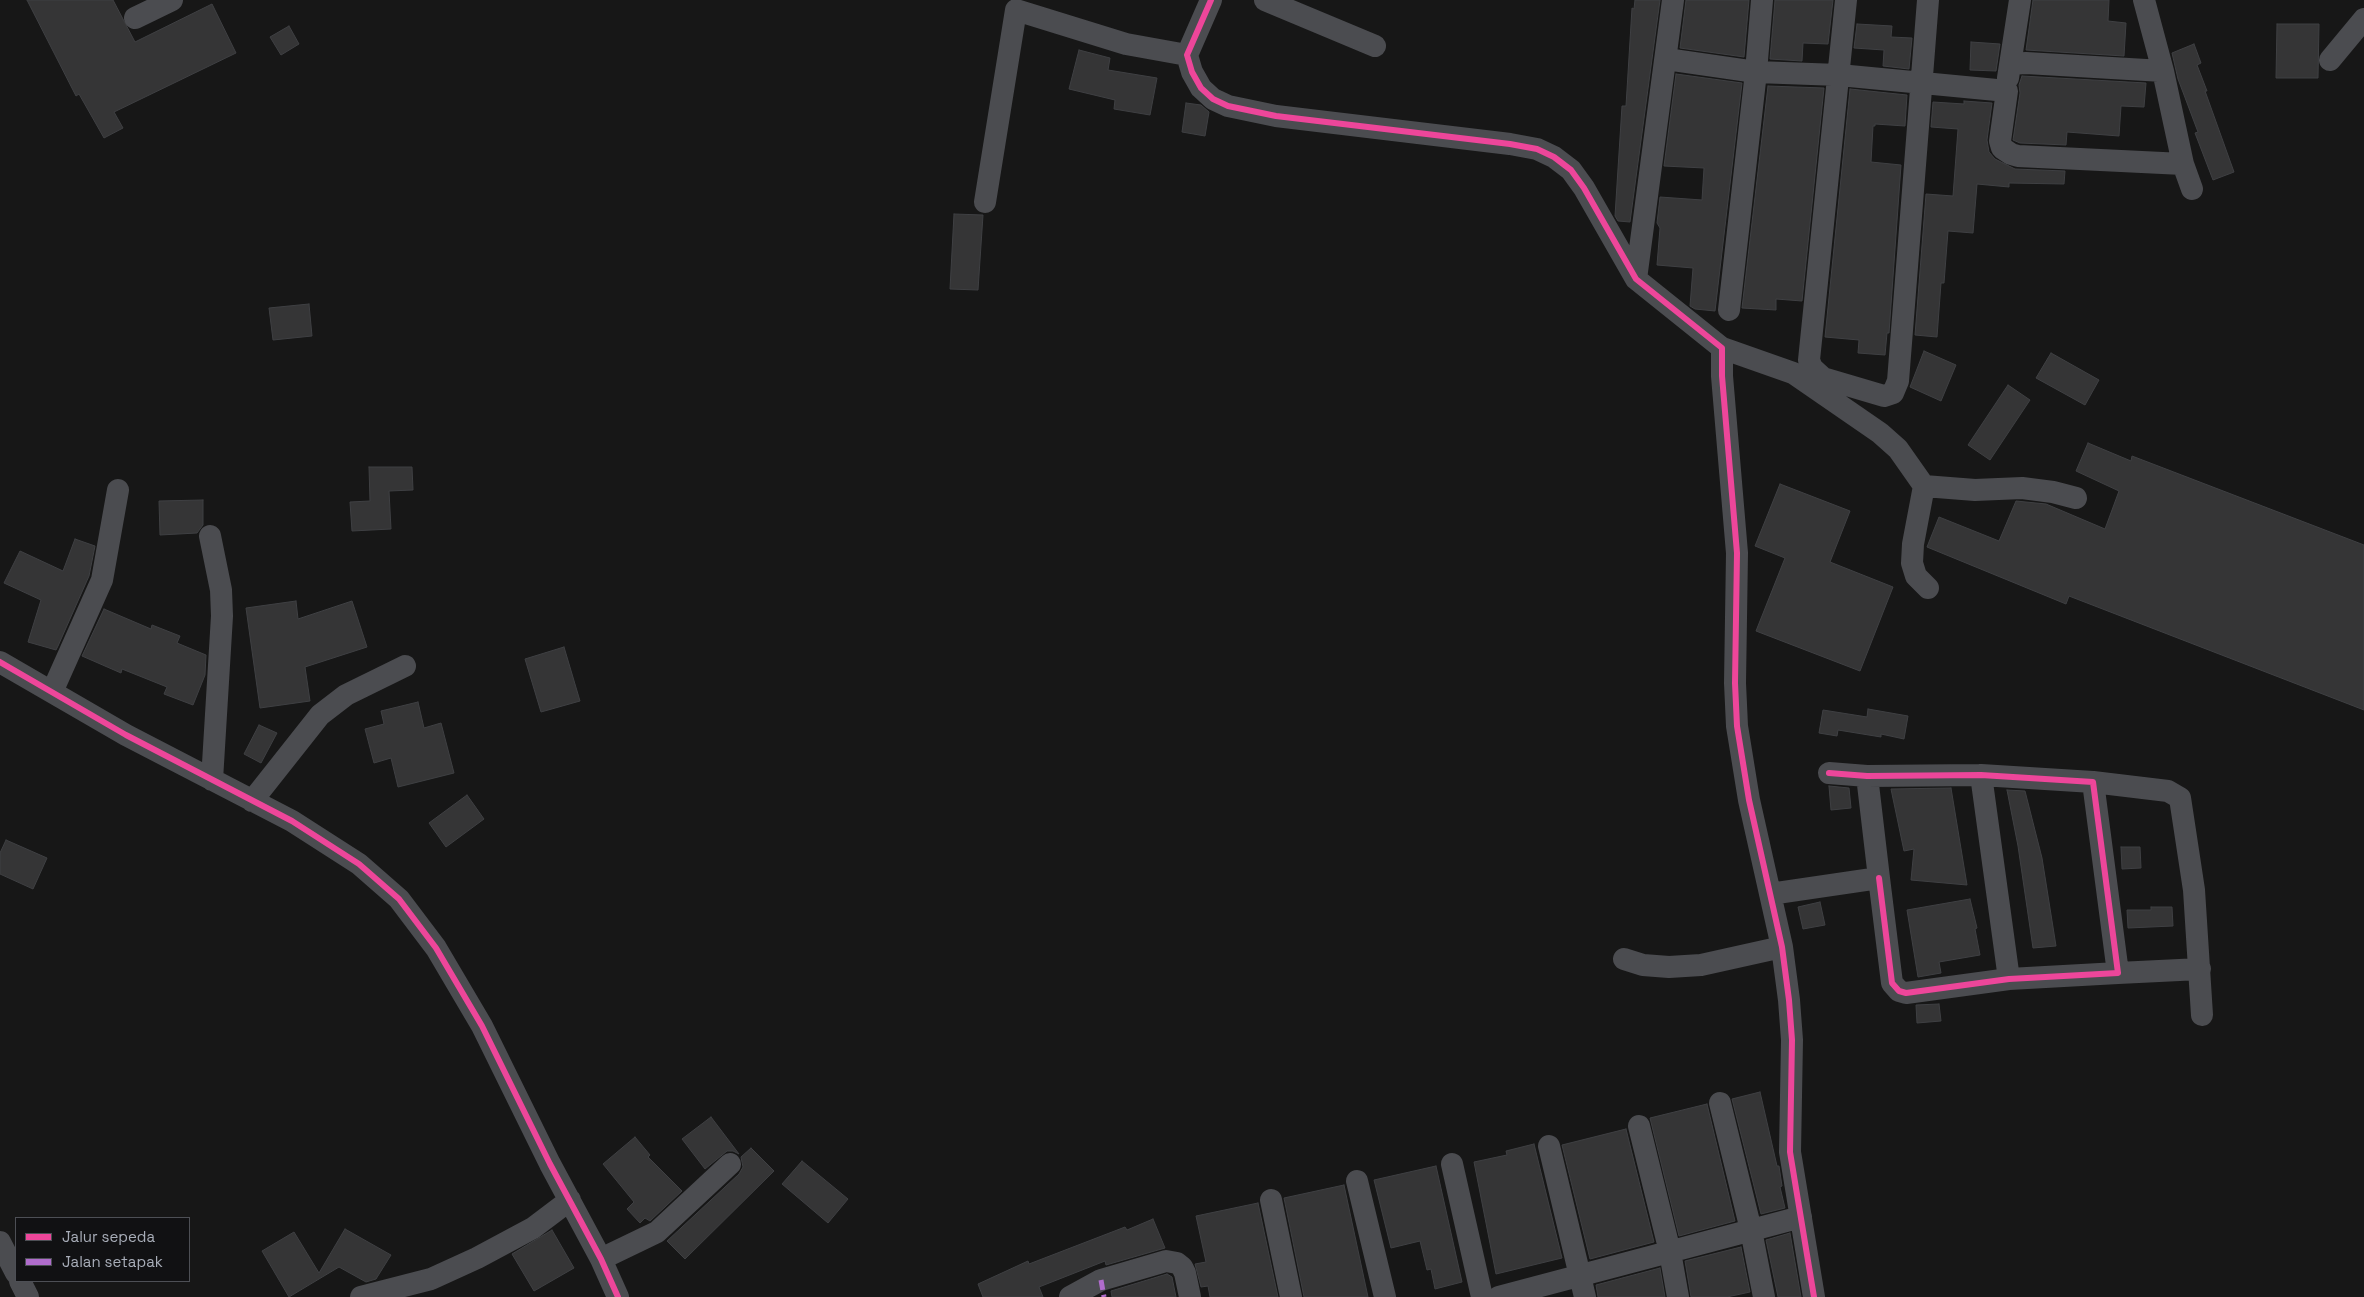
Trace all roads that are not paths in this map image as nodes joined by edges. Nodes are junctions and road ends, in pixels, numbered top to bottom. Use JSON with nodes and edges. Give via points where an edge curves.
{"nodes":[{"id":1,"x":172,"y":0,"type":"edge"},
{"id":2,"x":1211,"y":0,"type":"edge"},
{"id":3,"x":1266,"y":0,"type":"edge"},
{"id":4,"x":1673,"y":0,"type":"edge"},
{"id":5,"x":1762,"y":0,"type":"edge"},
{"id":6,"x":1846,"y":0,"type":"edge"},
{"id":7,"x":1928,"y":0,"type":"edge"},
{"id":8,"x":2020,"y":0,"type":"edge"},
{"id":9,"x":2144,"y":0,"type":"edge"},
{"id":10,"x":136,"y":18,"type":"dead end"},
{"id":11,"x":2364,"y":19,"type":"edge"},
{"id":12,"x":1375,"y":46,"type":"dead end"},
{"id":13,"x":1187,"y":55,"type":"junction"},
{"id":14,"x":1666,"y":59,"type":"junction"},
{"id":15,"x":2330,"y":60,"type":"dead end"},
{"id":16,"x":2010,"y":64,"type":"junction"},
{"id":17,"x":2163,"y":71,"type":"junction"},
{"id":18,"x":1756,"y":72,"type":"junction"},
{"id":19,"x":1839,"y":75,"type":"junction"},
{"id":20,"x":1921,"y":82,"type":"junction"},
{"id":21,"x":2007,"y":92,"type":"junction"},
{"id":22,"x":2182,"y":164,"type":"junction"},
{"id":23,"x":2192,"y":189,"type":"dead end"},
{"id":24,"x":985,"y":202,"type":"dead end"},
{"id":25,"x":1636,"y":279,"type":"junction"},
{"id":26,"x":1729,"y":310,"type":"dead end"},
{"id":27,"x":1722,"y":348,"type":"junction"},
{"id":28,"x":1924,"y":486,"type":"junction"},
{"id":29,"x":118,"y":490,"type":"dead end"},
{"id":30,"x":2076,"y":498,"type":"dead end"},
{"id":31,"x":210,"y":536,"type":"dead end"},
{"id":32,"x":1928,"y":588,"type":"dead end"},
{"id":33,"x":0,"y":662,"type":"edge"},
{"id":34,"x":405,"y":666,"type":"dead end"},
{"id":35,"x":52,"y":692,"type":"junction"},
{"id":36,"x":1829,"y":773,"type":"dead end"},
{"id":37,"x":1981,"y":775,"type":"junction"},
{"id":38,"x":1867,"y":776,"type":"junction"},
{"id":39,"x":212,"y":780,"type":"junction"},
{"id":40,"x":2093,"y":782,"type":"junction"},
{"id":41,"x":252,"y":801,"type":"junction"},
{"id":42,"x":1879,"y":878,"type":"junction"},
{"id":43,"x":1770,"y":894,"type":"junction"},
{"id":44,"x":1782,"y":947,"type":"junction"},
{"id":45,"x":1624,"y":959,"type":"dead end"},
{"id":46,"x":2200,"y":969,"type":"junction"},
{"id":47,"x":2118,"y":973,"type":"junction"},
{"id":48,"x":2010,"y":978,"type":"junction"},
{"id":49,"x":2202,"y":1015,"type":"dead end"},
{"id":50,"x":1720,"y":1103,"type":"dead end"},
{"id":51,"x":1639,"y":1126,"type":"dead end"},
{"id":52,"x":1549,"y":1146,"type":"dead end"},
{"id":53,"x":730,"y":1164,"type":"dead end"},
{"id":54,"x":1452,"y":1164,"type":"dead end"},
{"id":55,"x":1358,"y":1181,"type":"dead end"},
{"id":56,"x":570,"y":1200,"type":"junction"},
{"id":57,"x":1271,"y":1200,"type":"dead end"},
{"id":58,"x":1800,"y":1217,"type":"junction"},
{"id":59,"x":1751,"y":1230,"type":"junction"},
{"id":60,"x":0,"y":1242,"type":"edge"},
{"id":61,"x":1670,"y":1252,"type":"junction"},
{"id":62,"x":601,"y":1259,"type":"junction"},
{"id":63,"x":15,"y":1272,"type":"edge"},
{"id":64,"x":20,"y":1282,"type":"edge"},
{"id":65,"x":1582,"y":1286,"type":"edge"},
{"id":66,"x":28,"y":1297,"type":"edge"},
{"id":67,"x":362,"y":1297,"type":"edge"},
{"id":68,"x":618,"y":1297,"type":"edge"},
{"id":69,"x":1070,"y":1297,"type":"edge"},
{"id":70,"x":1190,"y":1297,"type":"edge"},
{"id":71,"x":1291,"y":1297,"type":"edge"},
{"id":72,"x":1385,"y":1297,"type":"edge"},
{"id":73,"x":1482,"y":1297,"type":"edge"},
{"id":74,"x":1499,"y":1297,"type":"edge"},
{"id":75,"x":1678,"y":1297,"type":"edge"},
{"id":76,"x":1764,"y":1297,"type":"edge"},
{"id":77,"x":1814,"y":1297,"type":"edge"}],
"edges":[{"from":1,"to":10,"type":"street"},
{"from":2,"to":13,"type":"street"},
{"from":3,"to":12,"type":"street"},
{"from":4,"to":14,"type":"street"},
{"from":5,"to":18,"type":"street"},
{"from":6,"to":19,"type":"street"},
{"from":7,"to":20,"type":"street"},
{"from":8,"to":16,"type":"street"},
{"from":9,"to":17,"type":"street"},
{"from":11,"to":15,"type":"street"},
{"from":13,"to":24,"type":"street","via":[[1126,44],[1016,10]]},
{"from":13,"to":25,"type":"street","via":[[1201,88],[1228,106],[1276,116],[1510,144],[1536,149],[1554,157],[1571,170],[1584,188]]},
{"from":14,"to":18,"type":"street"},
{"from":14,"to":25,"type":"street"},
{"from":16,"to":17,"type":"street"},
{"from":16,"to":21,"type":"street"},
{"from":17,"to":22,"type":"street"},
{"from":18,"to":19,"type":"street"},
{"from":18,"to":26,"type":"street"},
{"from":19,"to":20,"type":"street"},
{"from":19,"to":20,"type":"street","via":[[1809,360],[1812,368],[1823,378],[1878,396],[1893,393],[1898,381]]},
{"from":20,"to":21,"type":"street"},
{"from":21,"to":22,"type":"street","via":[[2000,141],[2002,148],[2011,154]]},
{"from":22,"to":23,"type":"street"},
{"from":25,"to":27,"type":"street"},
{"from":27,"to":28,"type":"street","via":[[1793,374],[1847,410],[1898,449]]},
{"from":27,"to":43,"type":"street","via":[[1737,553],[1737,726]]},
{"from":28,"to":30,"type":"street","via":[[1975,490],[2022,488]]},
{"from":28,"to":32,"type":"street","via":[[1912,562],[1916,576]]},
{"from":29,"to":35,"type":"street","via":[[102,580]]},
{"from":31,"to":39,"type":"street","via":[[221,590],[222,616]]},
{"from":33,"to":35,"type":"street"},
{"from":34,"to":41,"type":"street","via":[[346,695],[320,715]]},
{"from":35,"to":39,"type":"street"},
{"from":36,"to":38,"type":"street"},
{"from":37,"to":38,"type":"street"},
{"from":37,"to":40,"type":"street"},
{"from":37,"to":48,"type":"street"},
{"from":38,"to":42,"type":"street"},
{"from":39,"to":41,"type":"street"},
{"from":40,"to":46,"type":"street","via":[[2168,791],[2180,798],[2194,890]]},
{"from":40,"to":47,"type":"street"},
{"from":41,"to":56,"type":"street","via":[[292,820],[359,864],[400,899],[436,948],[482,1026]]},
{"from":42,"to":43,"type":"street"},
{"from":42,"to":48,"type":"street","via":[[1892,984],[1899,990],[1906,993]]},
{"from":43,"to":44,"type":"street"},
{"from":44,"to":45,"type":"street","via":[[1701,965],[1643,965]]},
{"from":44,"to":58,"type":"street","via":[[1792,1040],[1790,1152]]},
{"from":46,"to":47,"type":"street"},
{"from":46,"to":49,"type":"street"},
{"from":47,"to":48,"type":"street"},
{"from":50,"to":59,"type":"street"},
{"from":51,"to":61,"type":"street"},
{"from":52,"to":65,"type":"street"},
{"from":53,"to":62,"type":"street","via":[[657,1232]]},
{"from":54,"to":73,"type":"street"},
{"from":55,"to":72,"type":"street"},
{"from":56,"to":62,"type":"street"},
{"from":56,"to":67,"type":"street","via":[[533,1228],[477,1258],[431,1279]]},
{"from":57,"to":71,"type":"street"},
{"from":58,"to":59,"type":"street"},
{"from":58,"to":77,"type":"street"},
{"from":59,"to":61,"type":"street"},
{"from":59,"to":76,"type":"street"},
{"from":60,"to":63,"type":"street"},
{"from":61,"to":65,"type":"street"},
{"from":61,"to":75,"type":"street"},
{"from":62,"to":68,"type":"street"},
{"from":64,"to":66,"type":"street"},
{"from":65,"to":74,"type":"street"},
{"from":69,"to":70,"type":"street","via":[[1101,1280],[1172,1261],[1185,1272]]}]}
